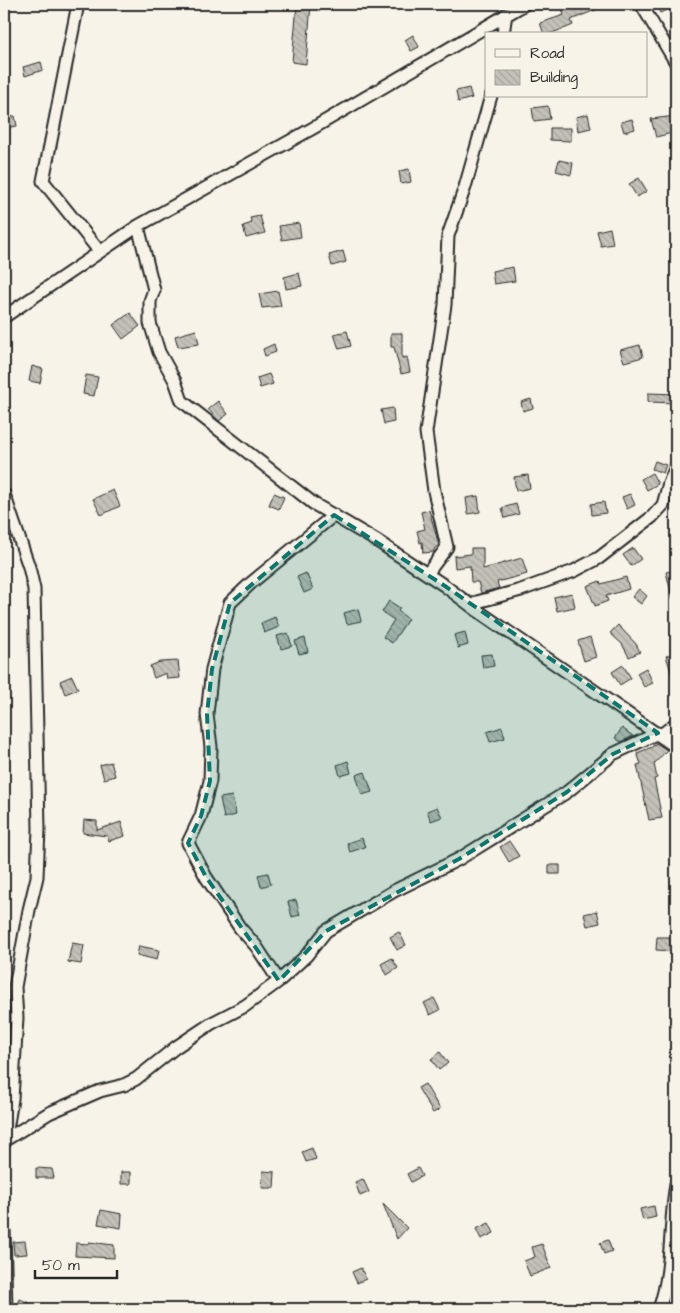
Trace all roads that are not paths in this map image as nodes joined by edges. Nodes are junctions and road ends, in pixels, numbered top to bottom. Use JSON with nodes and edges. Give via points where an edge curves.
{"nodes":[{"id":1,"x":78,"y":4,"type":"edge"},
{"id":2,"x":525,"y":4,"type":"edge"},
{"id":3,"x":640,"y":4,"type":"edge"},
{"id":4,"x":506,"y":14,"type":"junction"},
{"id":5,"x":503,"y":32,"type":"edge"},
{"id":6,"x":676,"y":63,"type":"edge"},
{"id":7,"x":490,"y":98,"type":"edge"},
{"id":8,"x":138,"y":226,"type":"junction"},
{"id":9,"x":100,"y":252,"type":"junction"},
{"id":10,"x":4,"y":317,"type":"edge"},
{"id":11,"x":676,"y":466,"type":"edge"},
{"id":12,"x":4,"y":494,"type":"edge"},
{"id":13,"x":334,"y":515,"type":"junction"},
{"id":14,"x":427,"y":574,"type":"junction"},
{"id":15,"x":478,"y":611,"type":"junction"},
{"id":16,"x":676,"y":723,"type":"edge"},
{"id":17,"x":659,"y":734,"type":"junction"},
{"id":18,"x":676,"y":747,"type":"edge"},
{"id":19,"x":279,"y":980,"type":"junction"},
{"id":20,"x":4,"y":1143,"type":"edge"},
{"id":21,"x":676,"y":1184,"type":"edge"},
{"id":22,"x":4,"y":1231,"type":"edge"},
{"id":23,"x":6,"y":1309,"type":"edge"},
{"id":24,"x":659,"y":1309,"type":"edge"}],
"edges":[{"from":1,"to":9,"type":"street","via":[[43,181]]},
{"from":2,"to":4,"type":"street"},
{"from":3,"to":6,"type":"street"},
{"from":4,"to":5,"type":"street"},
{"from":4,"to":8,"type":"street","via":[[315,127]]},
{"from":7,"to":14,"type":"street","via":[[448,236],[445,305],[426,432],[434,491],[447,547]]},
{"from":8,"to":9,"type":"street"},
{"from":8,"to":13,"type":"street","via":[[154,290],[150,301],[150,323],[159,352],[182,401],[314,504]]},
{"from":9,"to":10,"type":"street"},
{"from":11,"to":15,"type":"street","via":[[664,505],[598,558],[574,571],[477,602]]},
{"from":12,"to":20,"type":"street","via":[[34,590],[40,829],[37,877],[16,987],[12,1099]]},
{"from":13,"to":14,"type":"street"},
{"from":13,"to":19,"type":"street","via":[[230,603],[212,669],[207,714],[211,747],[210,782],[201,816],[188,843],[240,928]]},
{"from":14,"to":15,"type":"street"},
{"from":15,"to":17,"type":"street"},
{"from":16,"to":17,"type":"street"},
{"from":17,"to":18,"type":"street"},
{"from":17,"to":19,"type":"street","via":[[613,754],[567,792],[459,859],[394,891],[326,931],[306,956]]},
{"from":19,"to":20,"type":"street","via":[[245,1006],[176,1047],[136,1079],[100,1090],[49,1113]]},
{"from":21,"to":24,"type":"street","via":[[667,1281]]},
{"from":22,"to":23,"type":"street"}]}
